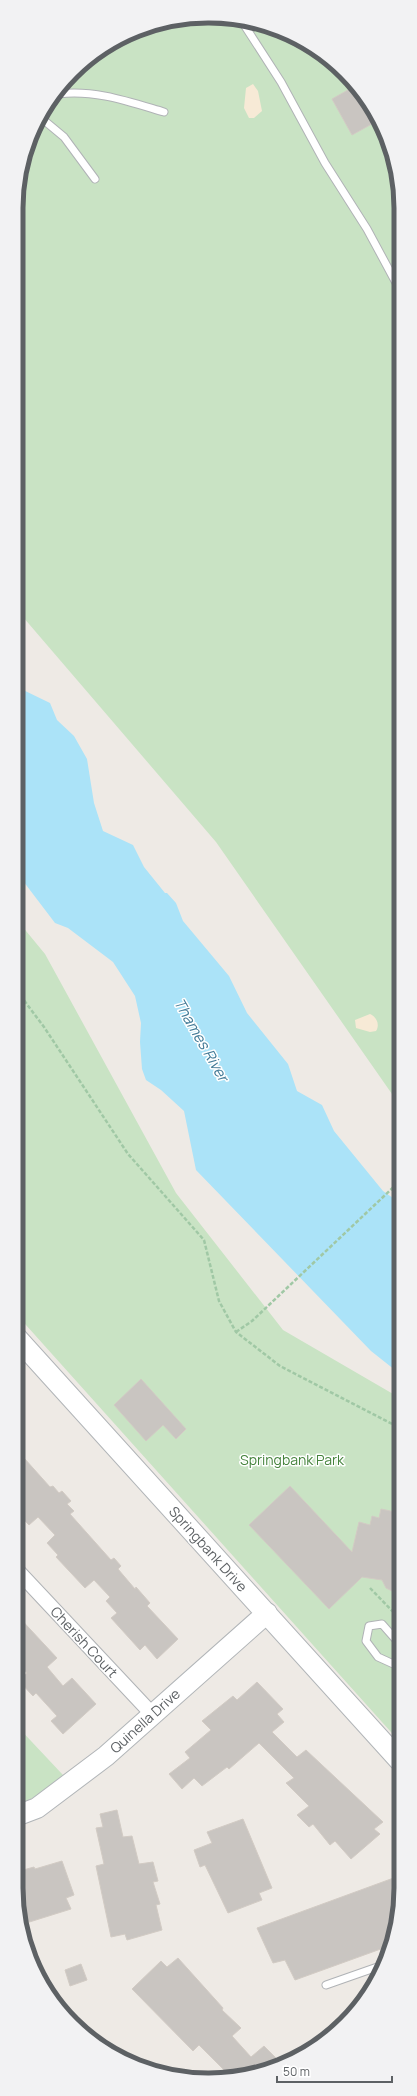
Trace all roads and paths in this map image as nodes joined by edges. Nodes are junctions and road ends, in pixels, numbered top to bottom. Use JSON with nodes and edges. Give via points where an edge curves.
{"nodes":[{"id":1,"x":245,"y":27,"type":"edge"},
{"id":2,"x":63,"y":94,"type":"edge"},
{"id":3,"x":164,"y":112,"type":"dead end"},
{"id":4,"x":45,"y":121,"type":"edge"},
{"id":5,"x":95,"y":178,"type":"dead end"},
{"id":6,"x":394,"y":281,"type":"edge"},
{"id":7,"x":23,"y":999,"type":"edge"},
{"id":8,"x":394,"y":1187,"type":"edge"},
{"id":9,"x":236,"y":1332,"type":"junction"},
{"id":10,"x":23,"y":1346,"type":"edge"},
{"id":11,"x":394,"y":1425,"type":"edge"},
{"id":12,"x":23,"y":1576,"type":"edge"},
{"id":13,"x":370,"y":1588,"type":"dead end"},
{"id":14,"x":394,"y":1613,"type":"edge"},
{"id":15,"x":267,"y":1614,"type":"junction"},
{"id":16,"x":394,"y":1638,"type":"edge"},
{"id":17,"x":394,"y":1664,"type":"edge"},
{"id":18,"x":152,"y":1714,"type":"junction"},
{"id":19,"x":394,"y":1752,"type":"edge"},
{"id":20,"x":23,"y":1813,"type":"edge"},
{"id":21,"x":376,"y":1967,"type":"edge"},
{"id":22,"x":326,"y":1985,"type":"dead end"}],
"edges":[{"from":1,"to":6,"type":"lane","via":[[281,82],[325,164],[367,229]]},
{"from":2,"to":3,"type":"lane","via":[[106,96]]},
{"from":4,"to":5,"type":"lane","via":[[64,136]]},
{"from":7,"to":9,"type":"path","via":[[128,1154],[204,1240],[218,1300]]},
{"from":8,"to":9,"type":"path","via":[[252,1321]]},
{"from":9,"to":11,"type":"path","via":[[280,1366]]},
{"from":10,"to":15,"type":"main road","name":"Springbank Drive"},
{"from":12,"to":18,"type":"street","name":"Cherish Court"},
{"from":13,"to":14,"type":"path"},
{"from":15,"to":18,"type":"main road","name":"Quinella Drive"},
{"from":15,"to":19,"type":"main road","name":"Springbank Drive"},
{"from":16,"to":17,"type":"lane","via":[[382,1624],[369,1626],[366,1641],[378,1657]]},
{"from":18,"to":20,"type":"main road","name":"Quinella Drive","via":[[106,1756],[37,1808]]},
{"from":21,"to":22,"type":"lane"}]}
